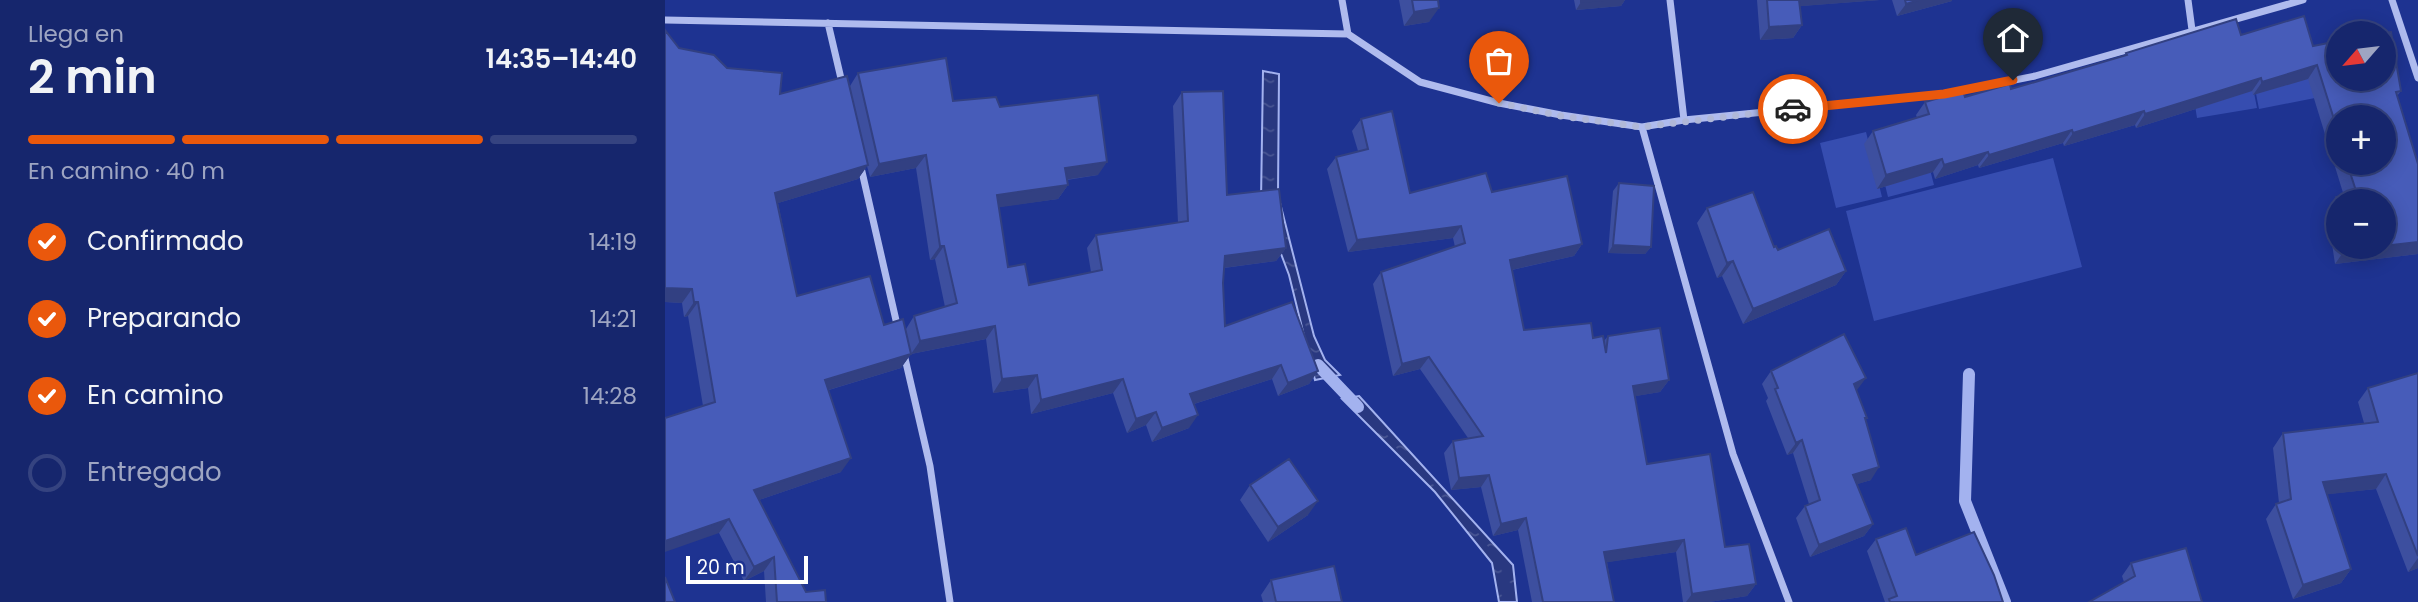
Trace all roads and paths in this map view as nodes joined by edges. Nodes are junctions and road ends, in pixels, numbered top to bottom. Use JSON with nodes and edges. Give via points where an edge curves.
{"nodes":[{"id":1,"x":1342,"y":0,"type":"edge"},
{"id":2,"x":1670,"y":0,"type":"edge"},
{"id":3,"x":2188,"y":0,"type":"edge"},
{"id":4,"x":2303,"y":0,"type":"edge"},
{"id":5,"x":2392,"y":0,"type":"edge"},
{"id":6,"x":665,"y":20,"type":"edge"},
{"id":7,"x":828,"y":23,"type":"junction"},
{"id":8,"x":2192,"y":30,"type":"junction"},
{"id":9,"x":1348,"y":34,"type":"junction"},
{"id":10,"x":2418,"y":78,"type":"edge"},
{"id":11,"x":844,"y":91,"type":"edge"},
{"id":12,"x":1684,"y":120,"type":"junction"},
{"id":13,"x":1641,"y":127,"type":"junction"},
{"id":14,"x":859,"y":159,"type":"edge"},
{"id":15,"x":900,"y":336,"type":"edge"},
{"id":16,"x":903,"y":350,"type":"edge"},
{"id":17,"x":950,"y":602,"type":"edge"},
{"id":18,"x":1789,"y":602,"type":"edge"}],
"edges":[{"from":1,"to":9,"type":"street"},
{"from":2,"to":12,"type":"street"},
{"from":3,"to":8,"type":"street"},
{"from":4,"to":8,"type":"street"},
{"from":5,"to":10,"type":"street"},
{"from":6,"to":7,"type":"street"},
{"from":7,"to":9,"type":"street"},
{"from":7,"to":11,"type":"street"},
{"from":8,"to":12,"type":"street","via":[[2035,76],[1944,94]]},
{"from":9,"to":13,"type":"street","via":[[1420,82],[1561,116]]},
{"from":12,"to":13,"type":"street"},
{"from":13,"to":18,"type":"street","via":[[1733,454]]},
{"from":14,"to":15,"type":"street"},
{"from":16,"to":17,"type":"street","via":[[930,466]]}]}
